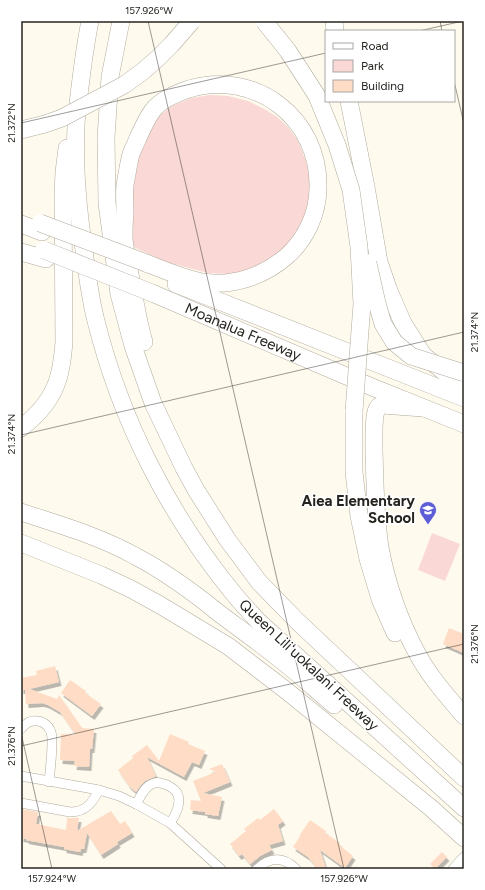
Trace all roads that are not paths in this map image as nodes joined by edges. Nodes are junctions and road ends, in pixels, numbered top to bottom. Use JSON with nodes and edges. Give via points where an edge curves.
{"nodes":[{"id":1,"x":90,"y":21,"type":"edge"},
{"id":2,"x":121,"y":21,"type":"edge"},
{"id":3,"x":192,"y":21,"type":"edge"},
{"id":4,"x":264,"y":21,"type":"edge"},
{"id":5,"x":83,"y":61,"type":"junction"},
{"id":6,"x":349,"y":102,"type":"edge"},
{"id":7,"x":21,"y":130,"type":"edge"},
{"id":8,"x":351,"y":190,"type":"junction"},
{"id":9,"x":21,"y":218,"type":"edge"},
{"id":10,"x":21,"y":224,"type":"edge"},
{"id":11,"x":41,"y":227,"type":"junction"},
{"id":12,"x":21,"y":244,"type":"edge"},
{"id":13,"x":21,"y":252,"type":"edge"},
{"id":14,"x":45,"y":255,"type":"junction"},
{"id":15,"x":146,"y":268,"type":"junction"},
{"id":16,"x":464,"y":374,"type":"edge"},
{"id":17,"x":464,"y":388,"type":"edge"},
{"id":18,"x":464,"y":398,"type":"edge"},
{"id":19,"x":423,"y":408,"type":"junction"},
{"id":20,"x":464,"y":424,"type":"edge"},
{"id":21,"x":21,"y":428,"type":"edge"},
{"id":22,"x":184,"y":468,"type":"junction"},
{"id":23,"x":21,"y":512,"type":"edge"},
{"id":24,"x":21,"y":543,"type":"edge"},
{"id":25,"x":464,"y":716,"type":"edge"},
{"id":26,"x":21,"y":729,"type":"edge"},
{"id":27,"x":464,"y":729,"type":"edge"},
{"id":28,"x":21,"y":776,"type":"edge"},
{"id":29,"x":464,"y":778,"type":"edge"},
{"id":30,"x":49,"y":782,"type":"junction"},
{"id":31,"x":444,"y":788,"type":"junction"},
{"id":32,"x":99,"y":790,"type":"junction"},
{"id":33,"x":21,"y":803,"type":"edge"},
{"id":34,"x":136,"y":804,"type":"junction"},
{"id":35,"x":464,"y":808,"type":"edge"},
{"id":36,"x":170,"y":823,"type":"junction"},
{"id":37,"x":464,"y":838,"type":"edge"},
{"id":38,"x":464,"y":858,"type":"edge"},
{"id":39,"x":221,"y":869,"type":"edge"},
{"id":40,"x":257,"y":869,"type":"edge"},
{"id":41,"x":296,"y":869,"type":"edge"},
{"id":42,"x":454,"y":869,"type":"edge"}],
"edges":[{"from":1,"to":5,"type":"highway","name":"Queen Liliʻuokalani Freeway"},
{"from":2,"to":22,"type":"highway","name":"Queen Liliʻuokalani Freeway","via":[[110,77],[106,138],[107,203],[118,286],[133,346],[153,403]]},
{"from":3,"to":7,"type":"highway","bridge":true,"via":[[158,58],[124,85],[62,118]]},
{"from":4,"to":8,"type":"highway","bridge":true,"via":[[288,51],[317,96],[337,145]]},
{"from":5,"to":21,"type":"highway","via":[[64,172],[62,363],[59,378],[47,402]]},
{"from":5,"to":31,"type":"highway","name":"Queen Liliʻuokalani Freeway","via":[[75,155],[80,225],[89,289],[118,394],[146,457],[195,542],[234,595],[263,626]]},
{"from":6,"to":17,"type":"highway","via":[[379,262],[388,291],[423,355]]},
{"from":8,"to":16,"type":"highway","bridge":true,"via":[[377,303],[383,324],[394,342],[411,356]]},
{"from":8,"to":27,"type":"highway","bridge":true,"via":[[359,247],[362,304],[354,411],[354,472],[359,516],[368,559],[380,599],[394,631],[421,677]]},
{"from":9,"to":11,"type":"highway"},
{"from":10,"to":11,"type":"highway"},
{"from":11,"to":15,"type":"highway","bridge":true},
{"from":12,"to":14,"type":"highway"},
{"from":13,"to":14,"type":"highway"},
{"from":14,"to":19,"type":"highway","name":"Moanalua Freeway","via":[[260,339]]},
{"from":15,"to":18,"type":"highway","name":"Moanalua Freeway","via":[[261,319]]},
{"from":15,"to":22,"type":"highway","via":[[203,282],[229,282],[262,273],[290,253],[310,224],[318,191],[318,168],[313,151],[306,135],[292,116],[264,95],[247,89],[230,85],[195,88],[173,96],[154,109],[131,155],[125,186],[124,238],[140,327]]},
{"from":19,"to":20,"type":"highway","name":"Moanalua Freeway"},
{"from":19,"to":25,"type":"highway","via":[[382,405],[375,414],[375,486],[380,547],[388,581],[405,630],[441,690]]},
{"from":22,"to":29,"type":"highway","name":"Queen Liliʻuokalani Freeway","via":[[227,539],[259,582]]},
{"from":23,"to":31,"type":"highway","via":[[114,546],[171,577],[282,660],[338,709]]},
{"from":24,"to":37,"type":"highway","via":[[131,589],[228,646],[431,808]]},
{"from":26,"to":30,"type":"street","via":[[34,720],[41,721],[51,730]]},
{"from":28,"to":30,"type":"street"},
{"from":30,"to":32,"type":"street"},
{"from":31,"to":35,"type":"highway","name":"Queen Liliʻuokalani Freeway"},
{"from":32,"to":33,"type":"street","via":[[93,801],[79,812]]},
{"from":32,"to":34,"type":"street"},
{"from":34,"to":36,"type":"street"},
{"from":34,"to":36,"type":"street","via":[[152,783],[161,783],[173,788],[178,793],[179,801],[176,815]]},
{"from":36,"to":39,"type":"street"},
{"from":38,"to":42,"type":"street"},
{"from":40,"to":41,"type":"street","via":[[263,863],[282,860]]}]}
